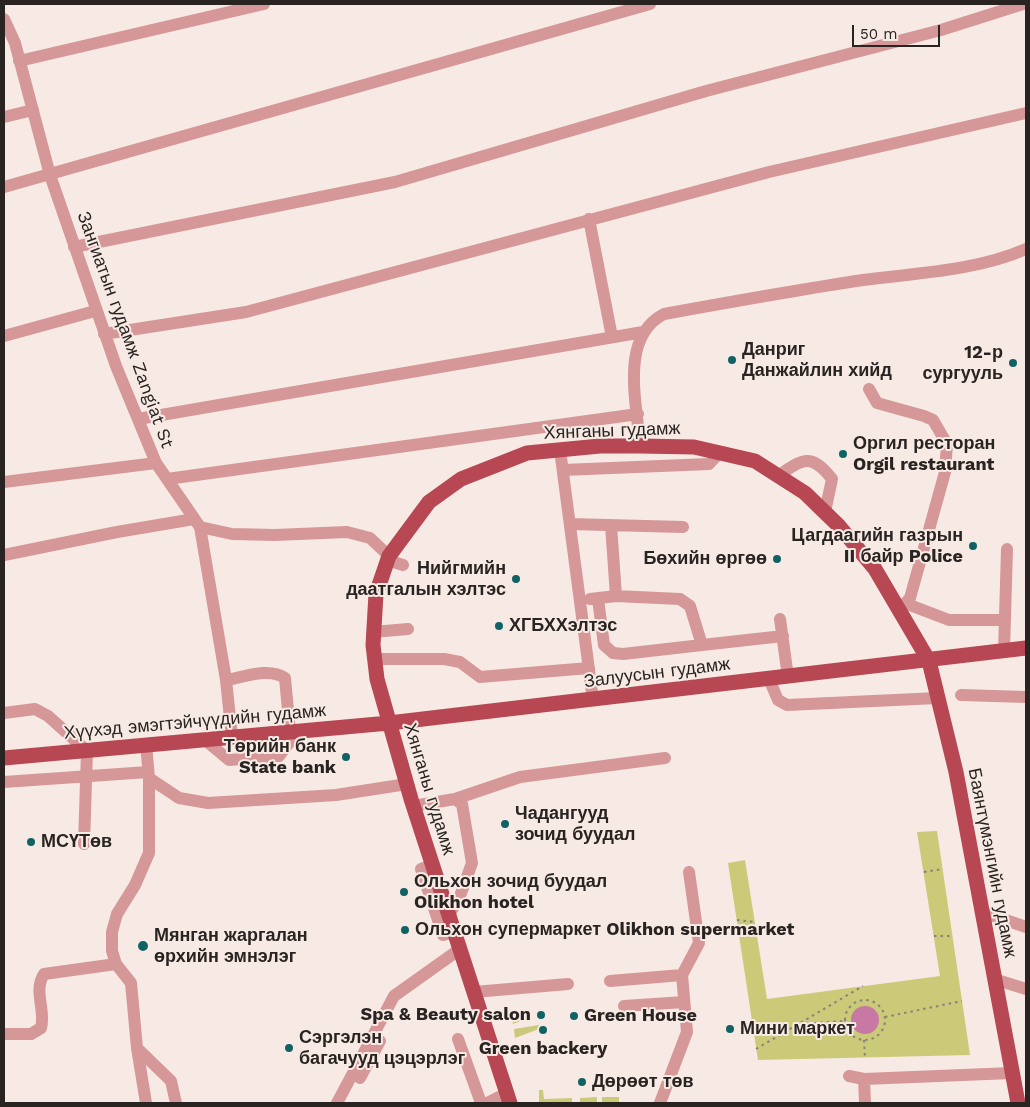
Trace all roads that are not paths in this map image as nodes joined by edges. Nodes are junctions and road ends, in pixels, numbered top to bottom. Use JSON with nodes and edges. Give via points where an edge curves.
{"nodes":[{"id":1,"x":264,"y":4,"type":"edge"},
{"id":2,"x":650,"y":4,"type":"edge"},
{"id":3,"x":1023,"y":4,"type":"edge"},
{"id":4,"x":4,"y":19,"type":"edge"},
{"id":5,"x":9,"y":45,"type":"edge"},
{"id":6,"x":19,"y":61,"type":"junction"},
{"id":7,"x":32,"y":110,"type":"junction"},
{"id":8,"x":1026,"y":113,"type":"edge"},
{"id":9,"x":4,"y":117,"type":"edge"},
{"id":10,"x":50,"y":175,"type":"junction"},
{"id":11,"x":4,"y":187,"type":"edge"},
{"id":12,"x":589,"y":219,"type":"junction"},
{"id":13,"x":74,"y":247,"type":"junction"},
{"id":14,"x":1026,"y":249,"type":"edge"},
{"id":15,"x":95,"y":311,"type":"junction"},
{"id":16,"x":643,"y":332,"type":"junction"},
{"id":17,"x":104,"y":334,"type":"junction"},
{"id":18,"x":4,"y":336,"type":"edge"},
{"id":19,"x":612,"y":337,"type":"junction"},
{"id":20,"x":869,"y":389,"type":"dead end"},
{"id":21,"x":638,"y":414,"type":"junction"},
{"id":22,"x":138,"y":419,"type":"junction"},
{"id":23,"x":640,"y":446,"type":"junction"},
{"id":24,"x":560,"y":450,"type":"junction"},
{"id":25,"x":719,"y":453,"type":"junction"},
{"id":26,"x":156,"y":463,"type":"junction"},
{"id":27,"x":563,"y":470,"type":"junction"},
{"id":28,"x":778,"y":476,"type":"junction"},
{"id":29,"x":167,"y":479,"type":"junction"},
{"id":30,"x":4,"y":482,"type":"edge"},
{"id":31,"x":825,"y":512,"type":"junction"},
{"id":32,"x":570,"y":524,"type":"junction"},
{"id":33,"x":611,"y":525,"type":"junction"},
{"id":34,"x":198,"y":527,"type":"junction"},
{"id":35,"x":683,"y":527,"type":"dead end"},
{"id":36,"x":1007,"y":549,"type":"dead end"},
{"id":37,"x":4,"y":555,"type":"edge"},
{"id":38,"x":388,"y":558,"type":"junction"},
{"id":39,"x":403,"y":565,"type":"dead end"},
{"id":40,"x":616,"y":596,"type":"junction"},
{"id":41,"x":598,"y":599,"type":"junction"},
{"id":42,"x":580,"y":600,"type":"junction"},
{"id":43,"x":903,"y":607,"type":"junction"},
{"id":44,"x":780,"y":619,"type":"dead end"},
{"id":45,"x":1005,"y":620,"type":"junction"},
{"id":46,"x":408,"y":629,"type":"dead end"},
{"id":47,"x":373,"y":632,"type":"junction"},
{"id":48,"x":782,"y":636,"type":"junction"},
{"id":49,"x":702,"y":645,"type":"junction"},
{"id":50,"x":1026,"y":648,"type":"edge"},
{"id":51,"x":1004,"y":651,"type":"junction"},
{"id":52,"x":374,"y":660,"type":"junction"},
{"id":53,"x":929,"y":661,"type":"junction"},
{"id":54,"x":589,"y":668,"type":"junction"},
{"id":55,"x":788,"y":677,"type":"junction"},
{"id":56,"x":769,"y":679,"type":"junction"},
{"id":57,"x":226,"y":680,"type":"junction"},
{"id":58,"x":961,"y":696,"type":"dead end"},
{"id":59,"x":1026,"y":697,"type":"edge"},
{"id":60,"x":938,"y":698,"type":"junction"},
{"id":61,"x":593,"y":700,"type":"junction"},
{"id":62,"x":4,"y":713,"type":"edge"},
{"id":63,"x":389,"y":723,"type":"junction"},
{"id":64,"x":294,"y":732,"type":"junction"},
{"id":65,"x":232,"y":737,"type":"junction"},
{"id":66,"x":206,"y":740,"type":"junction"},
{"id":67,"x":146,"y":744,"type":"junction"},
{"id":68,"x":88,"y":751,"type":"junction"},
{"id":69,"x":4,"y":758,"type":"edge"},
{"id":70,"x":665,"y":758,"type":"dead end"},
{"id":71,"x":149,"y":775,"type":"junction"},
{"id":72,"x":86,"y":776,"type":"junction"},
{"id":73,"x":4,"y":782,"type":"edge"},
{"id":74,"x":406,"y":784,"type":"junction"},
{"id":75,"x":455,"y":799,"type":"junction"},
{"id":76,"x":413,"y":806,"type":"junction"},
{"id":77,"x":84,"y":844,"type":"dead end"},
{"id":78,"x":433,"y":865,"type":"junction"},
{"id":79,"x":689,"y":872,"type":"dead end"},
{"id":80,"x":982,"y":912,"type":"junction"},
{"id":81,"x":449,"y":915,"type":"junction"},
{"id":82,"x":1026,"y":927,"type":"edge"},
{"id":83,"x":455,"y":932,"type":"junction"},
{"id":84,"x":460,"y":949,"type":"junction"},
{"id":85,"x":116,"y":964,"type":"junction"},
{"id":86,"x":682,"y":975,"type":"junction"},
{"id":87,"x":994,"y":979,"type":"junction"},
{"id":88,"x":610,"y":981,"type":"dead end"},
{"id":89,"x":568,"y":984,"type":"dead end"},
{"id":90,"x":1026,"y":990,"type":"edge"},
{"id":91,"x":474,"y":992,"type":"junction"},
{"id":92,"x":684,"y":1002,"type":"junction"},
{"id":93,"x":399,"y":1006,"type":"dead end"},
{"id":94,"x":624,"y":1006,"type":"dead end"},
{"id":95,"x":385,"y":1023,"type":"junction"},
{"id":96,"x":4,"y":1034,"type":"edge"},
{"id":97,"x":458,"y":1039,"type":"dead end"},
{"id":98,"x":137,"y":1048,"type":"junction"},
{"id":99,"x":1012,"y":1073,"type":"junction"},
{"id":100,"x":849,"y":1076,"type":"dead end"},
{"id":101,"x":360,"y":1078,"type":"dead end"},
{"id":102,"x":864,"y":1079,"type":"junction"},
{"id":103,"x":508,"y":1098,"type":"edge"},
{"id":104,"x":146,"y":1103,"type":"edge"},
{"id":105,"x":176,"y":1103,"type":"edge"},
{"id":106,"x":337,"y":1103,"type":"edge"},
{"id":107,"x":481,"y":1103,"type":"edge"},
{"id":108,"x":487,"y":1103,"type":"edge"},
{"id":109,"x":660,"y":1103,"type":"edge"},
{"id":110,"x":865,"y":1103,"type":"edge"},
{"id":111,"x":1018,"y":1103,"type":"edge"}],
"edges":[{"from":1,"to":6,"type":"street"},
{"from":2,"to":10,"type":"street"},
{"from":3,"to":13,"type":"street","via":[[941,30],[706,91],[395,182]]},
{"from":4,"to":5,"type":"street","name":"Зангиатын гудамж Zangiat St"},
{"from":5,"to":6,"type":"street","name":"Зангиатын гудамж Zangiat St"},
{"from":6,"to":7,"type":"street","name":"Зангиатын гудамж Zangiat St"},
{"from":7,"to":9,"type":"street"},
{"from":7,"to":10,"type":"street","name":"Зангиатын гудамж Zangiat St"},
{"from":8,"to":12,"type":"street","via":[[769,172]]},
{"from":10,"to":11,"type":"street"},
{"from":10,"to":13,"type":"street","name":"Зангиатын гудамж Zangiat St"},
{"from":12,"to":17,"type":"street","via":[[246,312]]},
{"from":12,"to":19,"type":"street"},
{"from":13,"to":15,"type":"street","name":"Зангиатын гудамж Zangiat St"},
{"from":14,"to":16,"type":"street","via":[[967,266],[664,314],[653,320]]},
{"from":15,"to":17,"type":"street","name":"Зангиатын гудамж Zangiat St"},
{"from":15,"to":18,"type":"street"},
{"from":16,"to":19,"type":"street"},
{"from":16,"to":21,"type":"street","via":[[634,360]]},
{"from":17,"to":22,"type":"street","name":"Зангиатын гудамж Zangiat St"},
{"from":19,"to":22,"type":"street"},
{"from":20,"to":43,"type":"street","via":[[877,403],[933,420],[948,444],[945,472]]},
{"from":21,"to":23,"type":"street"},
{"from":21,"to":29,"type":"street"},
{"from":22,"to":26,"type":"street","name":"Зангиатын гудамж Zangiat St"},
{"from":23,"to":24,"type":"main road","name":"Хянганы гудамж"},
{"from":23,"to":25,"type":"main road","name":"Хянганы гудамж","via":[[694,447]]},
{"from":24,"to":27,"type":"street"},
{"from":24,"to":38,"type":"main road","name":"Хянганы гудамж","via":[[527,453],[461,479],[429,502]]},
{"from":25,"to":27,"type":"street","via":[[709,464]]},
{"from":25,"to":28,"type":"main road","name":"Хянганы гудамж","via":[[755,461]]},
{"from":26,"to":29,"type":"street","name":"Зангиатын гудамж Zangiat St"},
{"from":26,"to":30,"type":"street"},
{"from":27,"to":32,"type":"street"},
{"from":28,"to":31,"type":"main road","name":"Хянганы гудамж","via":[[805,493]]},
{"from":28,"to":31,"type":"street","via":[[799,461],[809,460],[825,471],[832,479]]},
{"from":29,"to":34,"type":"street","name":"Зангиатын гудамж Zangiat St"},
{"from":31,"to":43,"type":"main road","name":"Хянганы гудамж"},
{"from":32,"to":33,"type":"street"},
{"from":32,"to":42,"type":"street"},
{"from":33,"to":35,"type":"street"},
{"from":33,"to":40,"type":"street"},
{"from":34,"to":37,"type":"street","via":[[117,532]]},
{"from":34,"to":38,"type":"street","via":[[232,534],[275,536],[347,532],[370,538]]},
{"from":34,"to":57,"type":"street","name":"Зангиатын гудамж Zangiat St"},
{"from":36,"to":45,"type":"street"},
{"from":38,"to":39,"type":"street"},
{"from":38,"to":47,"type":"main road","name":"Хянганы гудамж","via":[[376,594]]},
{"from":40,"to":41,"type":"street"},
{"from":40,"to":49,"type":"street","via":[[680,599],[690,606]]},
{"from":41,"to":42,"type":"street"},
{"from":41,"to":49,"type":"street","via":[[604,645],[613,653]]},
{"from":42,"to":54,"type":"street"},
{"from":43,"to":45,"type":"street","via":[[949,620]]},
{"from":43,"to":53,"type":"main road","name":"Хянганы гудамж"},
{"from":44,"to":48,"type":"street"},
{"from":45,"to":51,"type":"street"},
{"from":46,"to":47,"type":"street"},
{"from":47,"to":52,"type":"main road","name":"Хянганы гудамж"},
{"from":48,"to":49,"type":"street"},
{"from":48,"to":55,"type":"street"},
{"from":50,"to":51,"type":"main road","name":"Залуусын гудамж"},
{"from":51,"to":53,"type":"main road","name":"Залуусын гудамж"},
{"from":52,"to":54,"type":"street","via":[[444,659],[460,662],[480,677]]},
{"from":52,"to":63,"type":"main road","name":"Хянганы гудамж"},
{"from":53,"to":55,"type":"main road","name":"Залуусын гудамж"},
{"from":53,"to":60,"type":"main road","name":"Баянтүмэнгийн гудамж"},
{"from":54,"to":61,"type":"street"},
{"from":55,"to":56,"type":"main road","name":"Залуусын гудамж"},
{"from":56,"to":60,"type":"street","via":[[778,700],[787,705]]},
{"from":56,"to":61,"type":"main road","name":"Залуусын гудамж"},
{"from":57,"to":64,"type":"street","via":[[270,673],[278,673],[285,678]]},
{"from":57,"to":65,"type":"street","name":"Зангиатын гудамж Zangiat St"},
{"from":58,"to":59,"type":"street"},
{"from":60,"to":80,"type":"main road","name":"Баянтүмэнгийн гудамж","via":[[956,772]]},
{"from":61,"to":63,"type":"main road","name":"Залуусын гудамж"},
{"from":62,"to":68,"type":"street","via":[[35,709],[48,716]]},
{"from":63,"to":64,"type":"main road","name":"Хүүхэд эмэгтэйчүүдийн гудамж"},
{"from":63,"to":74,"type":"main road","name":"Хянганы гудамж"},
{"from":64,"to":65,"type":"main road","name":"Хүүхэд эмэгтэйчүүдийн гудамж"},
{"from":64,"to":66,"type":"street","via":[[279,756],[229,760]]},
{"from":65,"to":66,"type":"main road","name":"Хүүхэд эмэгтэйчүүдийн гудамж"},
{"from":66,"to":67,"type":"main road","name":"Хүүхэд эмэгтэйчүүдийн гудамж"},
{"from":67,"to":68,"type":"main road","name":"Хүүхэд эмэгтэйчүүдийн гудамж"},
{"from":67,"to":71,"type":"street"},
{"from":68,"to":69,"type":"main road","name":"Хүүхэд эмэгтэйчүүдийн гудамж"},
{"from":68,"to":72,"type":"street"},
{"from":70,"to":75,"type":"street","via":[[520,777]]},
{"from":71,"to":72,"type":"street"},
{"from":71,"to":74,"type":"street","via":[[180,798],[208,803],[336,795]]},
{"from":71,"to":85,"type":"street","via":[[149,852],[135,885],[117,914],[112,932]]},
{"from":72,"to":73,"type":"street"},
{"from":72,"to":77,"type":"street"},
{"from":74,"to":76,"type":"main road","name":"Хянганы гудамж"},
{"from":75,"to":76,"type":"street"},
{"from":75,"to":81,"type":"street","via":[[462,804],[472,863]]},
{"from":76,"to":78,"type":"main road","name":"Хянганы гудамж"},
{"from":78,"to":81,"type":"main road","name":"Хянганы гудамж"},
{"from":78,"to":83,"type":"street","via":[[421,868],[443,935]]},
{"from":79,"to":86,"type":"street","via":[[699,942]]},
{"from":80,"to":82,"type":"street"},
{"from":80,"to":87,"type":"main road","name":"Баянтүмэнгийн гудамж"},
{"from":81,"to":83,"type":"main road","name":"Хянганы гудамж"},
{"from":83,"to":84,"type":"main road","name":"Хянганы гудамж"},
{"from":84,"to":91,"type":"main road","name":"Хянганы гудамж"},
{"from":84,"to":95,"type":"street","via":[[394,996]]},
{"from":85,"to":96,"type":"street","via":[[44,974],[39,989],[41,1028],[31,1034]]},
{"from":85,"to":98,"type":"street","via":[[132,983]]},
{"from":86,"to":88,"type":"street"},
{"from":86,"to":92,"type":"street"},
{"from":87,"to":90,"type":"street"},
{"from":87,"to":99,"type":"main road","name":"Баянтүмэнгийн гудамж"},
{"from":89,"to":91,"type":"street"},
{"from":91,"to":103,"type":"main road","name":"Хянганы гудамж"},
{"from":92,"to":94,"type":"street"},
{"from":92,"to":109,"type":"street","via":[[687,1032]]},
{"from":93,"to":95,"type":"street"},
{"from":95,"to":101,"type":"street"},
{"from":95,"to":106,"type":"street"},
{"from":97,"to":107,"type":"street"},
{"from":98,"to":104,"type":"street"},
{"from":98,"to":105,"type":"street","via":[[171,1081]]},
{"from":99,"to":102,"type":"street"},
{"from":99,"to":111,"type":"main road","name":"Баянтүмэнгийн гудамж"},
{"from":100,"to":102,"type":"street"},
{"from":102,"to":110,"type":"street"},
{"from":103,"to":108,"type":"street"}]}
